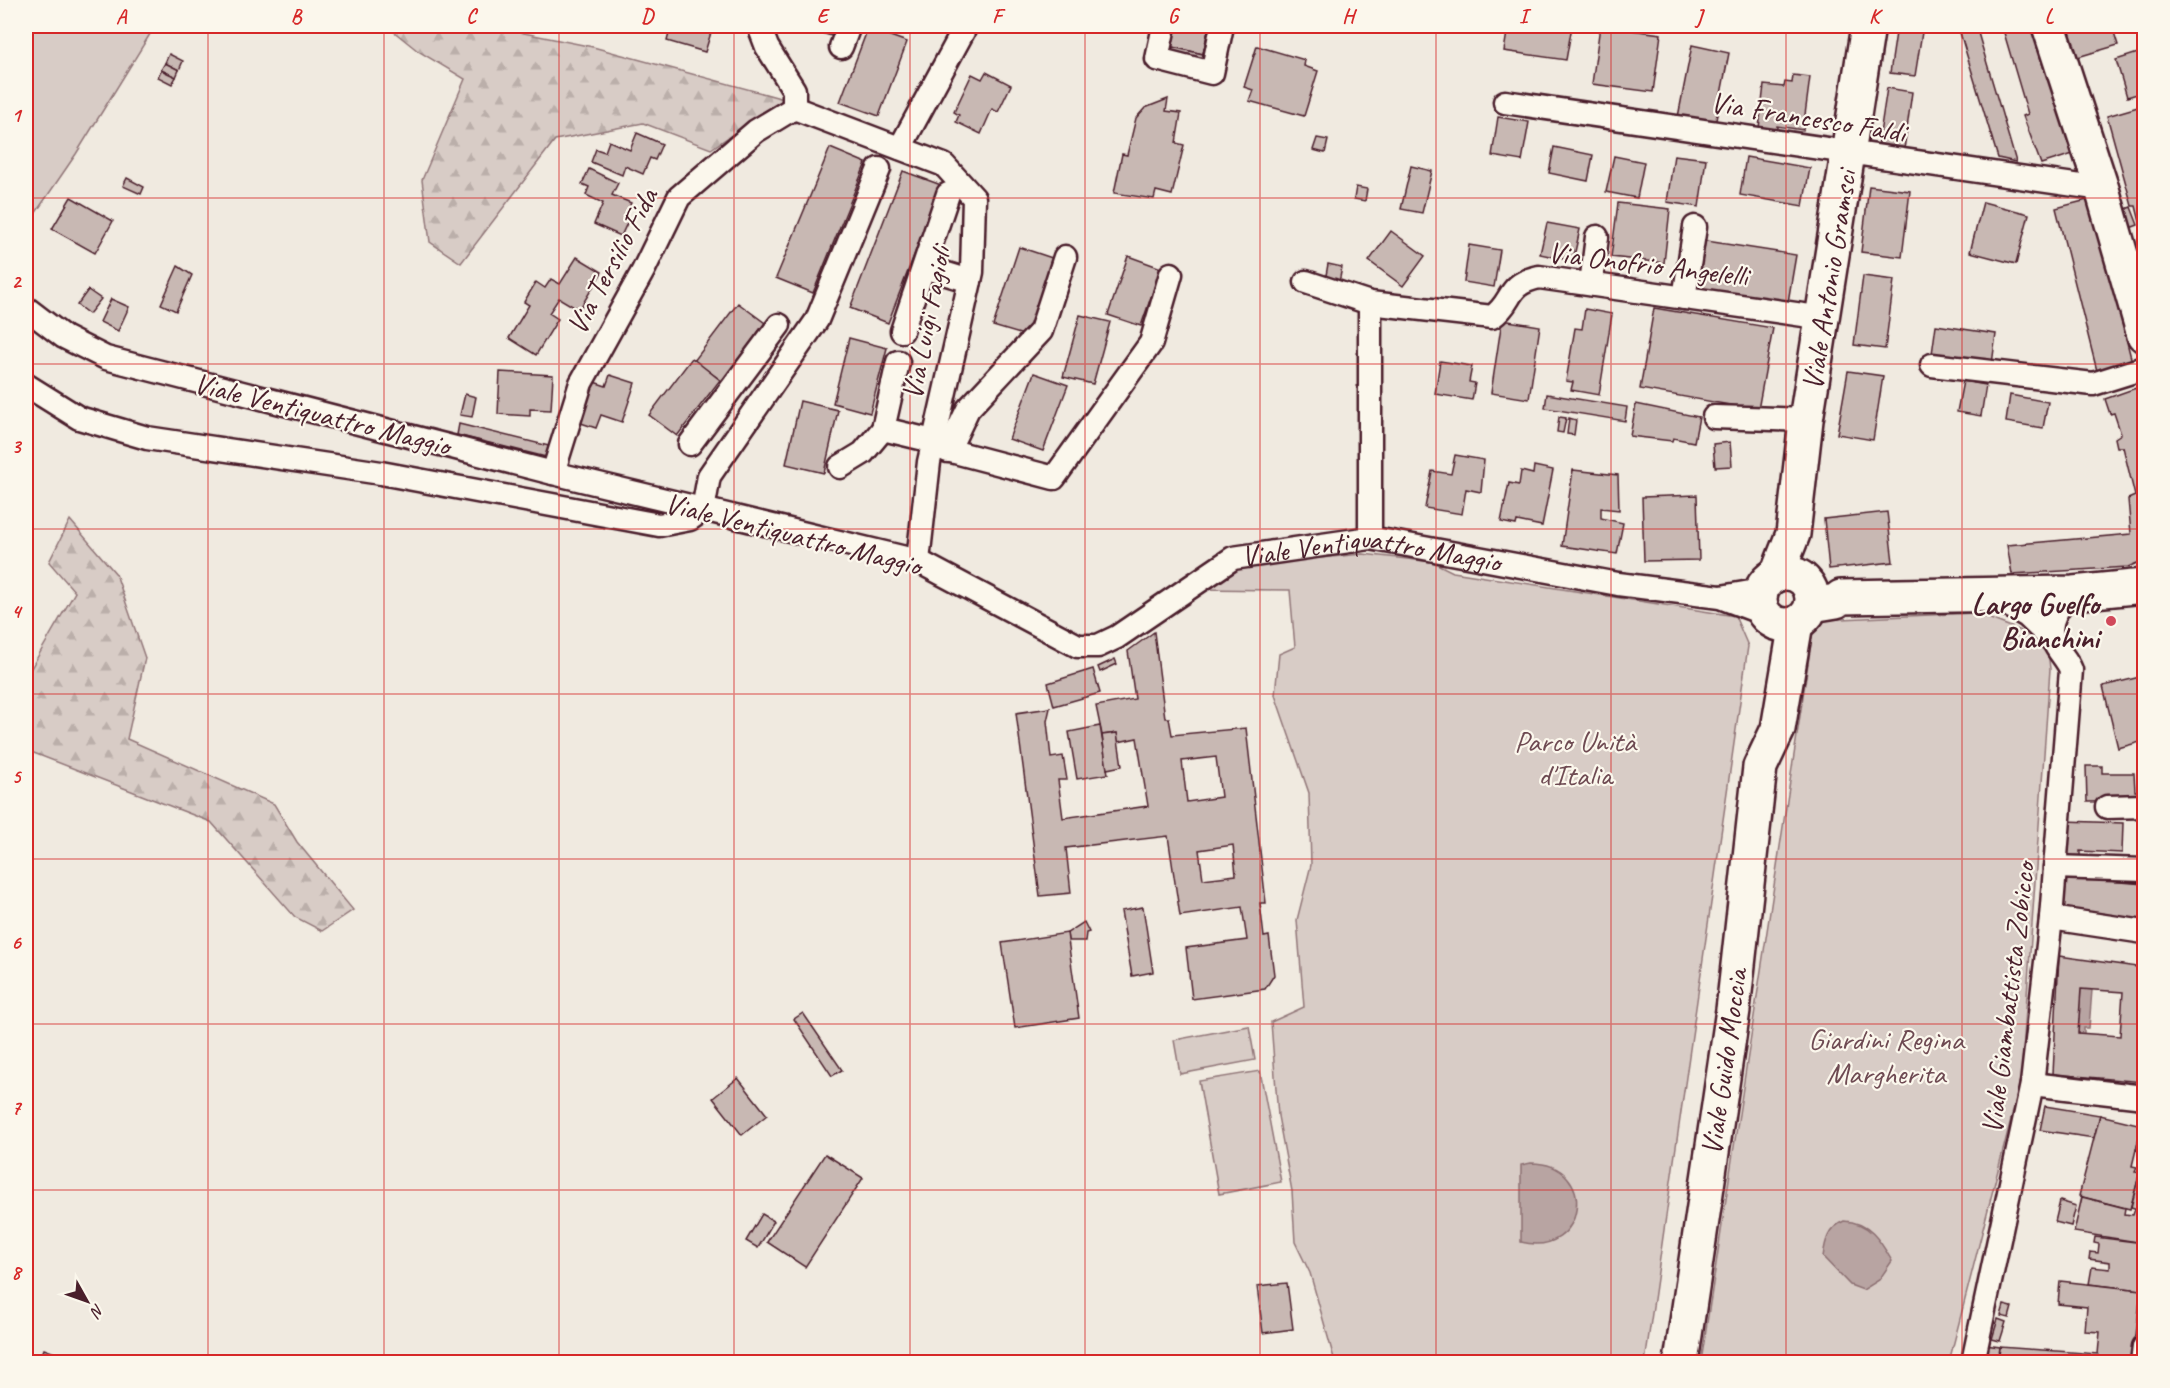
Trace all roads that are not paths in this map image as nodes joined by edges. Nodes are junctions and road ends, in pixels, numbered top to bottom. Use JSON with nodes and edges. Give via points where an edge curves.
{"nodes":[{"id":1,"x":759,"y":26,"type":"edge"},
{"id":2,"x":849,"y":26,"type":"edge"},
{"id":3,"x":966,"y":26,"type":"edge"},
{"id":4,"x":1164,"y":26,"type":"edge"},
{"id":5,"x":1222,"y":26,"type":"edge"},
{"id":6,"x":1868,"y":26,"type":"edge"},
{"id":7,"x":2049,"y":26,"type":"edge"},
{"id":8,"x":841,"y":47,"type":"dead end"},
{"id":9,"x":1505,"y":102,"type":"dead end"},
{"id":10,"x":794,"y":108,"type":"junction"},
{"id":11,"x":900,"y":148,"type":"junction"},
{"id":12,"x":1850,"y":153,"type":"junction"},
{"id":13,"x":879,"y":169,"type":"dead end"},
{"id":14,"x":2102,"y":189,"type":"junction"},
{"id":15,"x":948,"y":194,"type":"dead end"},
{"id":16,"x":1695,"y":226,"type":"dead end"},
{"id":17,"x":1597,"y":237,"type":"dead end"},
{"id":18,"x":1065,"y":257,"type":"dead end"},
{"id":19,"x":924,"y":267,"type":"junction"},
{"id":20,"x":1171,"y":274,"type":"dead end"},
{"id":21,"x":970,"y":281,"type":"junction"},
{"id":22,"x":1306,"y":282,"type":"dead end"},
{"id":23,"x":1591,"y":285,"type":"junction"},
{"id":24,"x":1684,"y":298,"type":"junction"},
{"id":25,"x":1370,"y":303,"type":"junction"},
{"id":26,"x":26,"y":308,"type":"edge"},
{"id":27,"x":1824,"y":318,"type":"junction"},
{"id":28,"x":779,"y":326,"type":"dead end"},
{"id":29,"x":902,"y":331,"type":"dead end"},
{"id":30,"x":2145,"y":335,"type":"edge"},
{"id":31,"x":753,"y":360,"type":"junction"},
{"id":32,"x":898,"y":362,"type":"dead end"},
{"id":33,"x":1932,"y":365,"type":"dead end"},
{"id":34,"x":2145,"y":368,"type":"edge"},
{"id":35,"x":777,"y":377,"type":"junction"},
{"id":36,"x":26,"y":385,"type":"edge"},
{"id":37,"x":1714,"y":417,"type":"dead end"},
{"id":38,"x":1806,"y":420,"type":"junction"},
{"id":39,"x":884,"y":429,"type":"junction"},
{"id":40,"x":690,"y":444,"type":"dead end"},
{"id":41,"x":938,"y":446,"type":"junction"},
{"id":42,"x":840,"y":467,"type":"dead end"},
{"id":43,"x":553,"y":473,"type":"junction"},
{"id":44,"x":703,"y":510,"type":"junction"},
{"id":45,"x":1370,"y":538,"type":"junction"},
{"id":46,"x":918,"y":561,"type":"junction"},
{"id":47,"x":2145,"y":585,"type":"edge"},
{"id":48,"x":2073,"y":593,"type":"junction"},
{"id":49,"x":1989,"y":594,"type":"junction"},
{"id":50,"x":1793,"y":599,"type":"junction"},
{"id":51,"x":2054,"y":641,"type":"junction"},
{"id":52,"x":2145,"y":806,"type":"edge"},
{"id":53,"x":2108,"y":807,"type":"dead end"},
{"id":54,"x":2055,"y":867,"type":"junction"},
{"id":55,"x":2145,"y":870,"type":"edge"},
{"id":56,"x":2051,"y":918,"type":"junction"},
{"id":57,"x":2145,"y":932,"type":"edge"},
{"id":58,"x":2032,"y":1084,"type":"junction"},
{"id":59,"x":2145,"y":1097,"type":"edge"},
{"id":60,"x":2145,"y":1347,"type":"edge"},
{"id":61,"x":1681,"y":1362,"type":"edge"},
{"id":62,"x":1972,"y":1362,"type":"edge"},
{"id":63,"x":2142,"y":1362,"type":"edge"}],
"edges":[{"from":1,"to":10,"type":"street","via":[[766,47],[794,90]]},
{"from":2,"to":8,"type":"street"},
{"from":3,"to":11,"type":"street"},
{"from":4,"to":5,"type":"street","via":[[1157,58],[1212,73]]},
{"from":6,"to":12,"type":"main road","name":"Viale Antonio Gramsci"},
{"from":7,"to":14,"type":"main road"},
{"from":9,"to":12,"type":"street","name":"Via Francesco Faldi"},
{"from":10,"to":11,"type":"street","name":"Via Luigi Fagioli"},
{"from":10,"to":43,"type":"street","name":"Via Tersilio Fida","via":[[756,131],[679,197],[581,383]]},
{"from":11,"to":21,"type":"street","name":"Via Luigi Fagioli","via":[[944,165],[974,198]]},
{"from":12,"to":14,"type":"street","name":"Via Francesco Faldi"},
{"from":12,"to":27,"type":"main road","name":"Viale Antonio Gramsci"},
{"from":13,"to":35,"type":"street","via":[[817,320]]},
{"from":14,"to":30,"type":"main road"},
{"from":15,"to":19,"type":"street"},
{"from":16,"to":24,"type":"street"},
{"from":17,"to":23,"type":"street"},
{"from":18,"to":41,"type":"street","via":[[1041,331]]},
{"from":19,"to":21,"type":"street"},
{"from":19,"to":29,"type":"street"},
{"from":20,"to":41,"type":"street","via":[[1152,343],[1054,478]]},
{"from":21,"to":41,"type":"street","name":"Via Luigi Fagioli"},
{"from":22,"to":25,"type":"street","name":"Via Onofrio Angelelli"},
{"from":23,"to":24,"type":"street","name":"Via Onofrio Angelelli"},
{"from":23,"to":25,"type":"street","name":"Via Onofrio Angelelli","via":[[1539,277],[1522,281],[1512,290],[1502,310],[1492,317]]},
{"from":24,"to":27,"type":"street","name":"Via Onofrio Angelelli"},
{"from":25,"to":45,"type":"street"},
{"from":26,"to":43,"type":"street","name":"Viale Ventiquattro Maggio","via":[[64,337],[106,358]]},
{"from":27,"to":38,"type":"main road","name":"Viale Antonio Gramsci"},
{"from":28,"to":31,"type":"street"},
{"from":31,"to":35,"type":"street"},
{"from":31,"to":40,"type":"street"},
{"from":32,"to":39,"type":"street","name":"Via Luigi Fagioli"},
{"from":33,"to":34,"type":"street","via":[[2093,384]]},
{"from":35,"to":44,"type":"street","via":[[709,476]]},
{"from":36,"to":44,"type":"street","via":[[79,418],[147,438],[381,472],[659,525],[690,519]]},
{"from":37,"to":38,"type":"street"},
{"from":38,"to":50,"type":"main road","name":"Viale Antonio Gramsci","via":[[1793,534],[1798,553]]},
{"from":39,"to":41,"type":"street","name":"Via Luigi Fagioli"},
{"from":39,"to":42,"type":"street","name":"Via Luigi Fagioli","via":[[863,453]]},
{"from":41,"to":46,"type":"street","name":"Via Luigi Fagioli"},
{"from":43,"to":44,"type":"street","name":"Viale Ventiquattro Maggio"},
{"from":44,"to":46,"type":"street","name":"Viale Ventiquattro Maggio"},
{"from":45,"to":46,"type":"street","name":"Viale Ventiquattro Maggio","via":[[1233,558],[1098,646],[1078,646]]},
{"from":45,"to":50,"type":"street","name":"Viale Ventiquattro Maggio","via":[[1618,584],[1720,597]]},
{"from":47,"to":48,"type":"main road","name":"Viale Ventiquattro Maggio"},
{"from":48,"to":49,"type":"main road","name":"Viale Ventiquattro Maggio"},
{"from":48,"to":51,"type":"street","via":[[2057,608],[2051,629]]},
{"from":49,"to":50,"type":"main road","name":"Viale Ventiquattro Maggio"},
{"from":49,"to":51,"type":"street","name":"Viale Giambattista Zobicco","via":[[2027,616]]},
{"from":50,"to":61,"type":"main road","name":"Viale Guido Moccia","via":[[1758,738],[1762,760],[1733,1010]]},
{"from":51,"to":54,"type":"street","name":"Viale Giambattista Zobicco","via":[[2071,670]]},
{"from":52,"to":53,"type":"street"},
{"from":54,"to":55,"type":"street"},
{"from":54,"to":56,"type":"street","name":"Viale Giambattista Zobicco"},
{"from":56,"to":57,"type":"street"},
{"from":56,"to":58,"type":"street","name":"Viale Giambattista Zobicco"},
{"from":58,"to":59,"type":"street"},
{"from":58,"to":62,"type":"street","name":"Viale Giambattista Zobicco"},
{"from":60,"to":63,"type":"street"}]}
